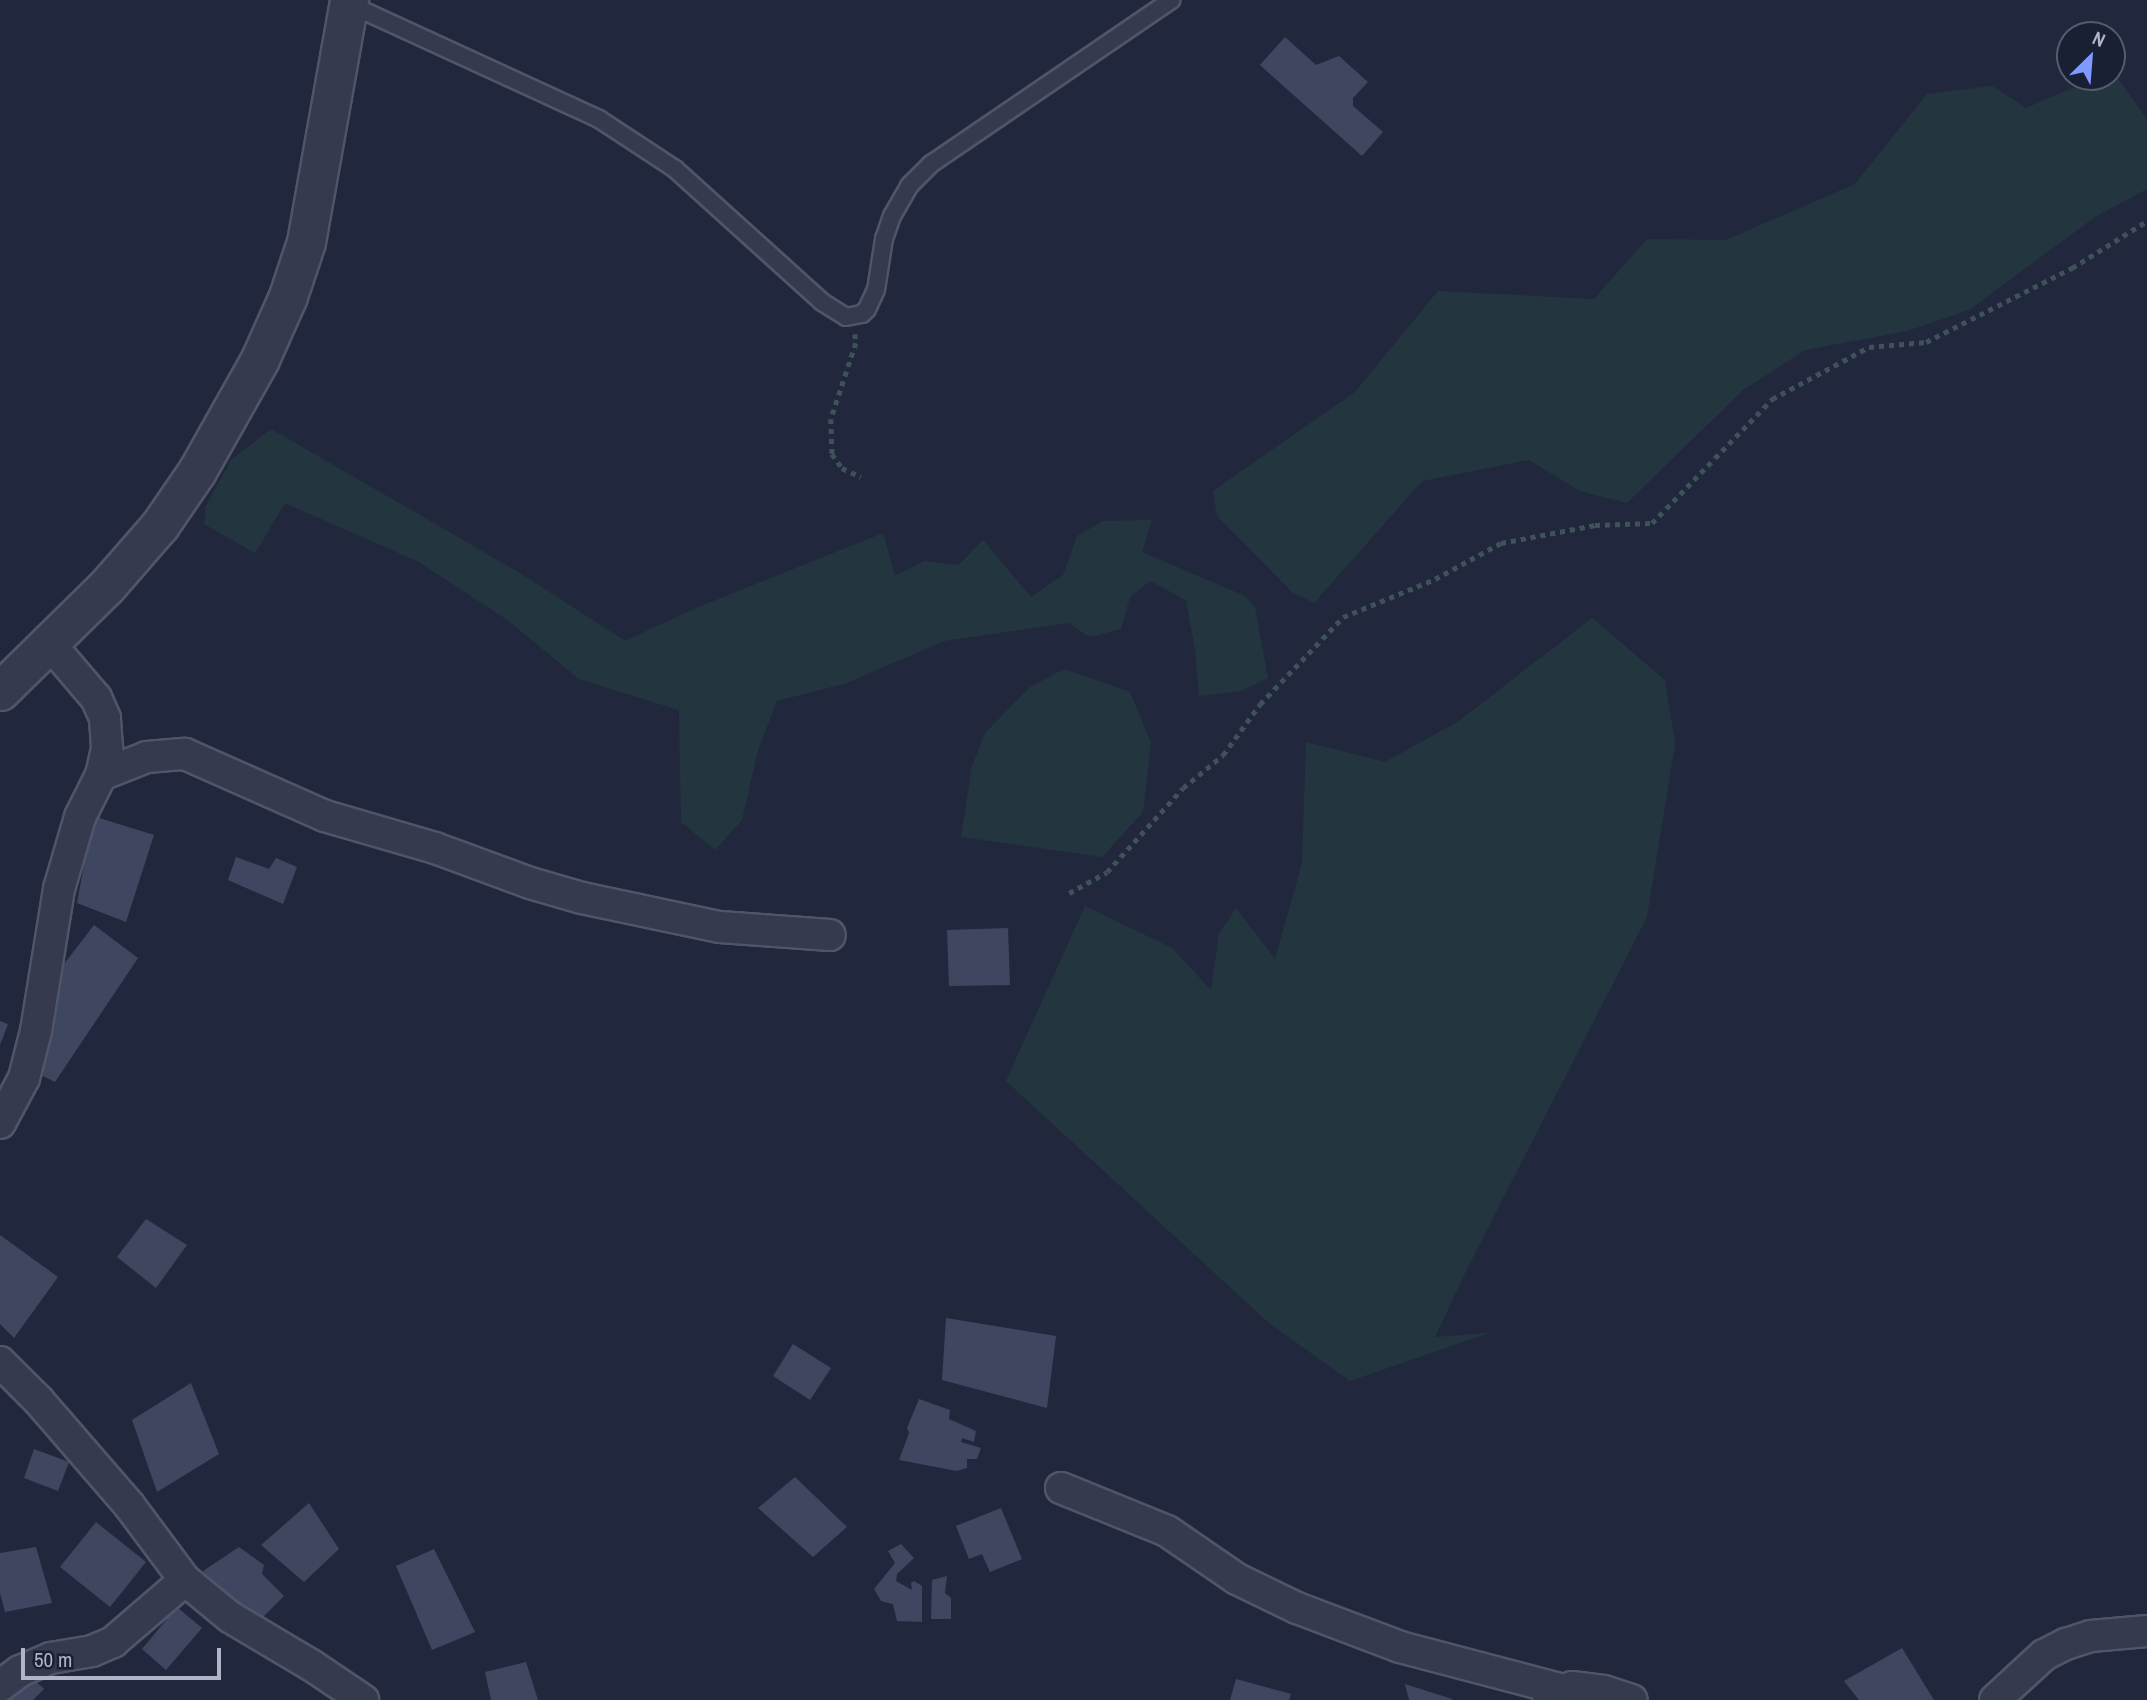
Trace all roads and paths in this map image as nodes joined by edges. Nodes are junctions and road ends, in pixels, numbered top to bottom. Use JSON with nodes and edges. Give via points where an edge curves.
{"nodes":[{"id":1,"x":1171,"y":0,"type":"edge"},
{"id":2,"x":349,"y":2,"type":"edge"},
{"id":3,"x":2147,"y":222,"type":"edge"},
{"id":4,"x":853,"y":316,"type":"junction"},
{"id":5,"x":861,"y":477,"type":"dead end"},
{"id":6,"x":49,"y":643,"type":"junction"},
{"id":7,"x":0,"y":691,"type":"edge"},
{"id":8,"x":101,"y":775,"type":"junction"},
{"id":9,"x":1069,"y":892,"type":"dead end"},
{"id":10,"x":830,"y":935,"type":"dead end"},
{"id":11,"x":0,"y":1123,"type":"edge"},
{"id":12,"x":0,"y":1362,"type":"edge"},
{"id":13,"x":1060,"y":1488,"type":"dead end"},
{"id":14,"x":185,"y":1580,"type":"junction"},
{"id":15,"x":2147,"y":1631,"type":"edge"},
{"id":16,"x":0,"y":1685,"type":"edge"},
{"id":17,"x":1556,"y":1695,"type":"edge"},
{"id":18,"x":363,"y":1700,"type":"edge"},
{"id":19,"x":1632,"y":1700,"type":"edge"},
{"id":20,"x":1995,"y":1700,"type":"edge"}],
"edges":[{"from":1,"to":4,"type":"lane","via":[[916,178],[892,216],[876,290],[867,309]]},
{"from":2,"to":4,"type":"lane","via":[[599,119],[675,169],[822,302],[846,317]]},
{"from":2,"to":6,"type":"street","via":[[306,242],[260,359],[197,471],[160,525],[107,587]]},
{"from":3,"to":9,"type":"path","via":[[2072,268],[1926,342],[1869,347],[1772,399],[1652,523],[1595,525],[1501,543],[1435,579],[1343,617],[1260,704],[1223,755],[1184,788],[1107,872]]},
{"from":4,"to":5,"type":"path","via":[[856,343],[831,419],[832,454],[842,468]]},
{"from":6,"to":7,"type":"street"},
{"from":6,"to":8,"type":"street","via":[[96,698],[105,718],[107,748]]},
{"from":8,"to":10,"type":"street","via":[[147,757],[185,754],[325,816],[425,844],[582,898],[720,927]]},
{"from":8,"to":11,"type":"street","via":[[80,817],[59,889],[24,1078]]},
{"from":12,"to":14,"type":"street","via":[[129,1505]]},
{"from":13,"to":17,"type":"street","via":[[1167,1531],[1237,1580],[1297,1608],[1400,1647]]},
{"from":14,"to":16,"type":"street","via":[[113,1642],[51,1658]]},
{"from":14,"to":18,"type":"street","via":[[230,1617]]},
{"from":15,"to":20,"type":"street","via":[[2091,1636],[2066,1644],[2044,1655]]},
{"from":17,"to":19,"type":"street","via":[[1580,1688]]}]}
